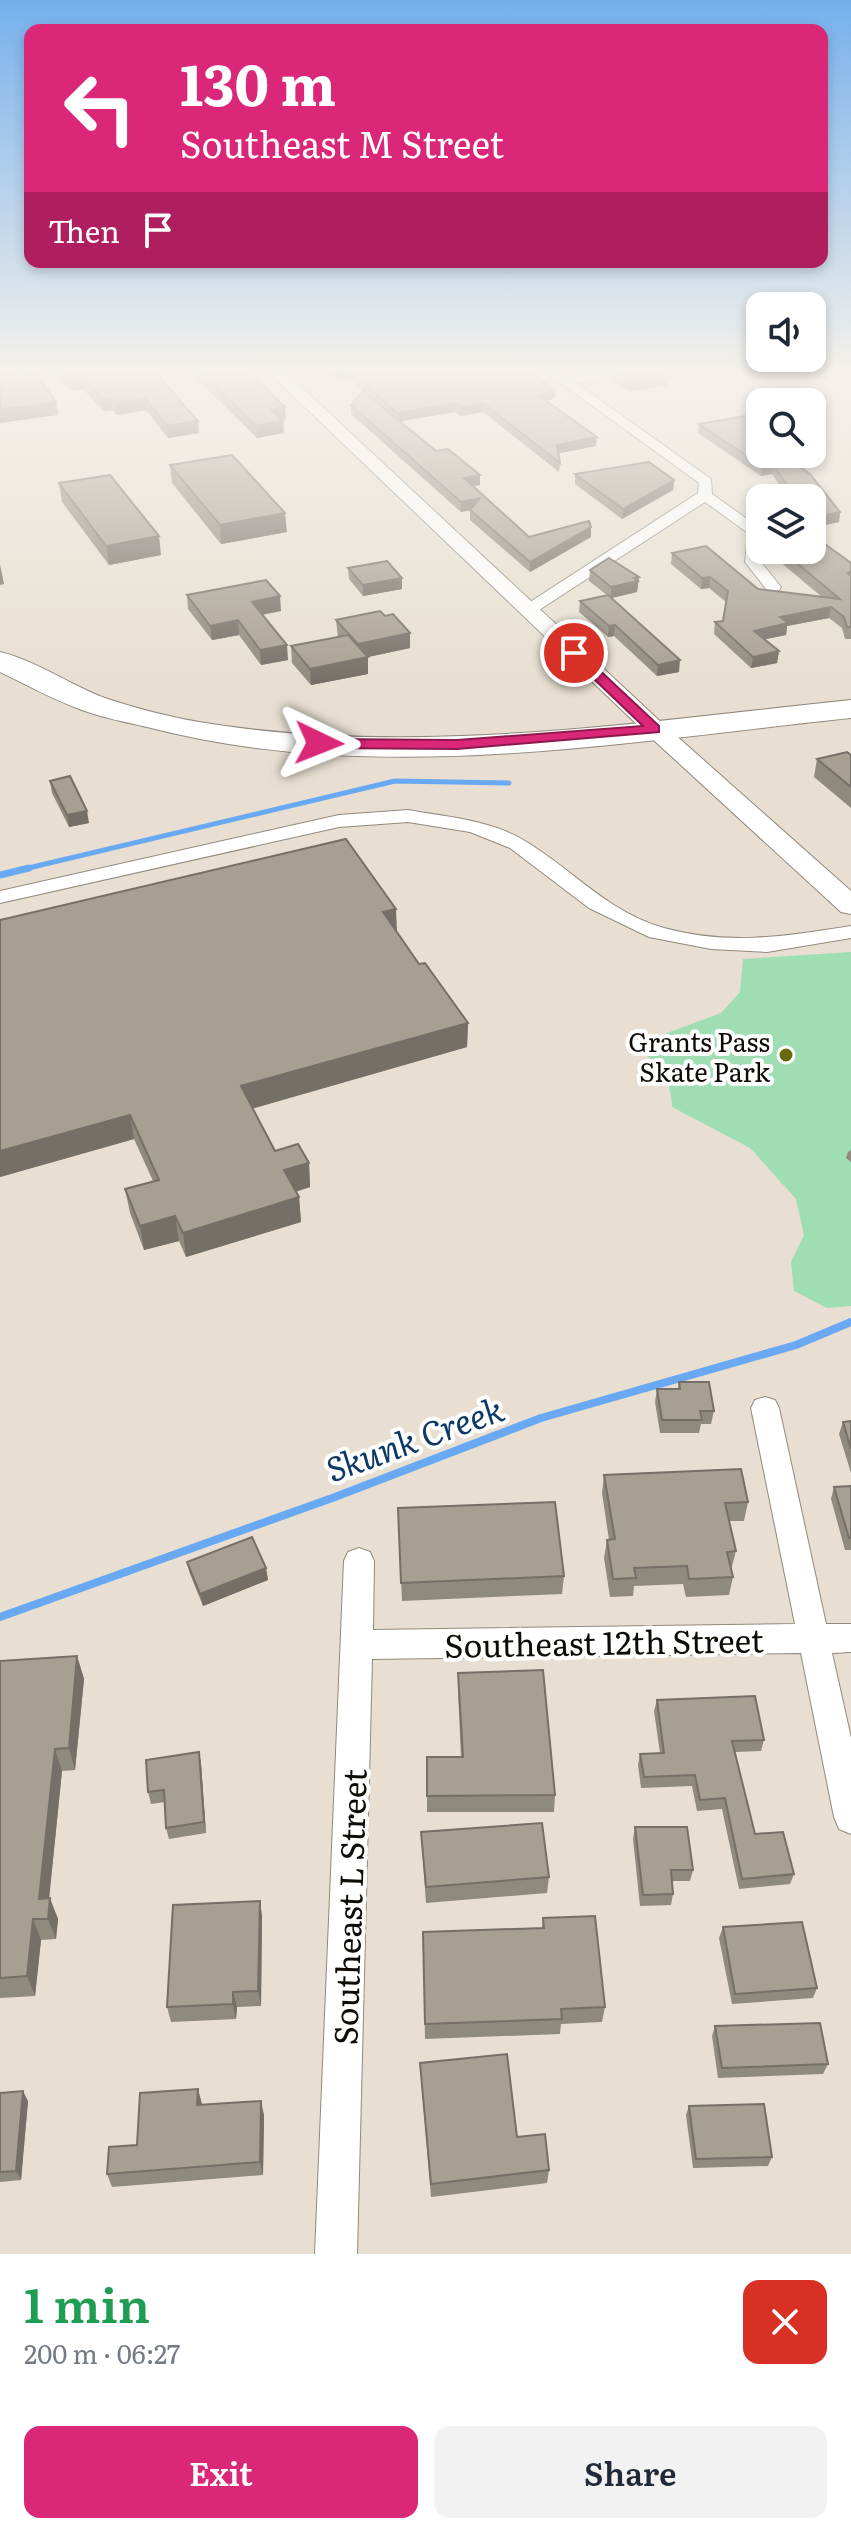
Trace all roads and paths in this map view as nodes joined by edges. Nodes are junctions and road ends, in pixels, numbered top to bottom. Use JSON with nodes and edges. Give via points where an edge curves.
{"nodes":[{"id":1,"x":387,"y":475,"type":"edge"},
{"id":2,"x":696,"y":475,"type":"edge"},
{"id":3,"x":705,"y":495,"type":"junction"},
{"id":4,"x":773,"y":587,"type":"edge"},
{"id":5,"x":530,"y":609,"type":"junction"},
{"id":6,"x":0,"y":661,"type":"edge"},
{"id":7,"x":851,"y":709,"type":"edge"},
{"id":8,"x":655,"y":729,"type":"junction"},
{"id":9,"x":0,"y":897,"type":"edge"},
{"id":10,"x":851,"y":906,"type":"edge"},
{"id":11,"x":851,"y":932,"type":"edge"},
{"id":12,"x":765,"y":1408,"type":"dead end"},
{"id":13,"x":359,"y":1561,"type":"dead end"},
{"id":14,"x":814,"y":1638,"type":"junction"},
{"id":15,"x":851,"y":1638,"type":"edge"},
{"id":16,"x":358,"y":1645,"type":"junction"},
{"id":17,"x":851,"y":1817,"type":"edge"},
{"id":18,"x":336,"y":2254,"type":"edge"}],
"edges":[{"from":1,"to":5,"type":"street"},
{"from":2,"to":3,"type":"street","via":[[706,482]]},
{"from":3,"to":4,"type":"street","via":[[756,532],[753,562]]},
{"from":3,"to":5,"type":"street"},
{"from":5,"to":8,"type":"street"},
{"from":6,"to":8,"type":"highway","via":[[112,708],[260,739],[444,745]]},
{"from":7,"to":8,"type":"highway"},
{"from":8,"to":10,"type":"street"},
{"from":9,"to":11,"type":"street","via":[[339,821],[408,816],[474,827],[517,844],[596,904],[635,926],[667,936],[767,946]]},
{"from":12,"to":14,"type":"street"},
{"from":13,"to":16,"type":"street","name":"Southeast L Street"},
{"from":14,"to":15,"type":"street","name":"Southeast 12th Street"},
{"from":14,"to":16,"type":"street","name":"Southeast 12th Street"},
{"from":14,"to":17,"type":"street"},
{"from":16,"to":18,"type":"street","name":"Southeast L Street"}]}
